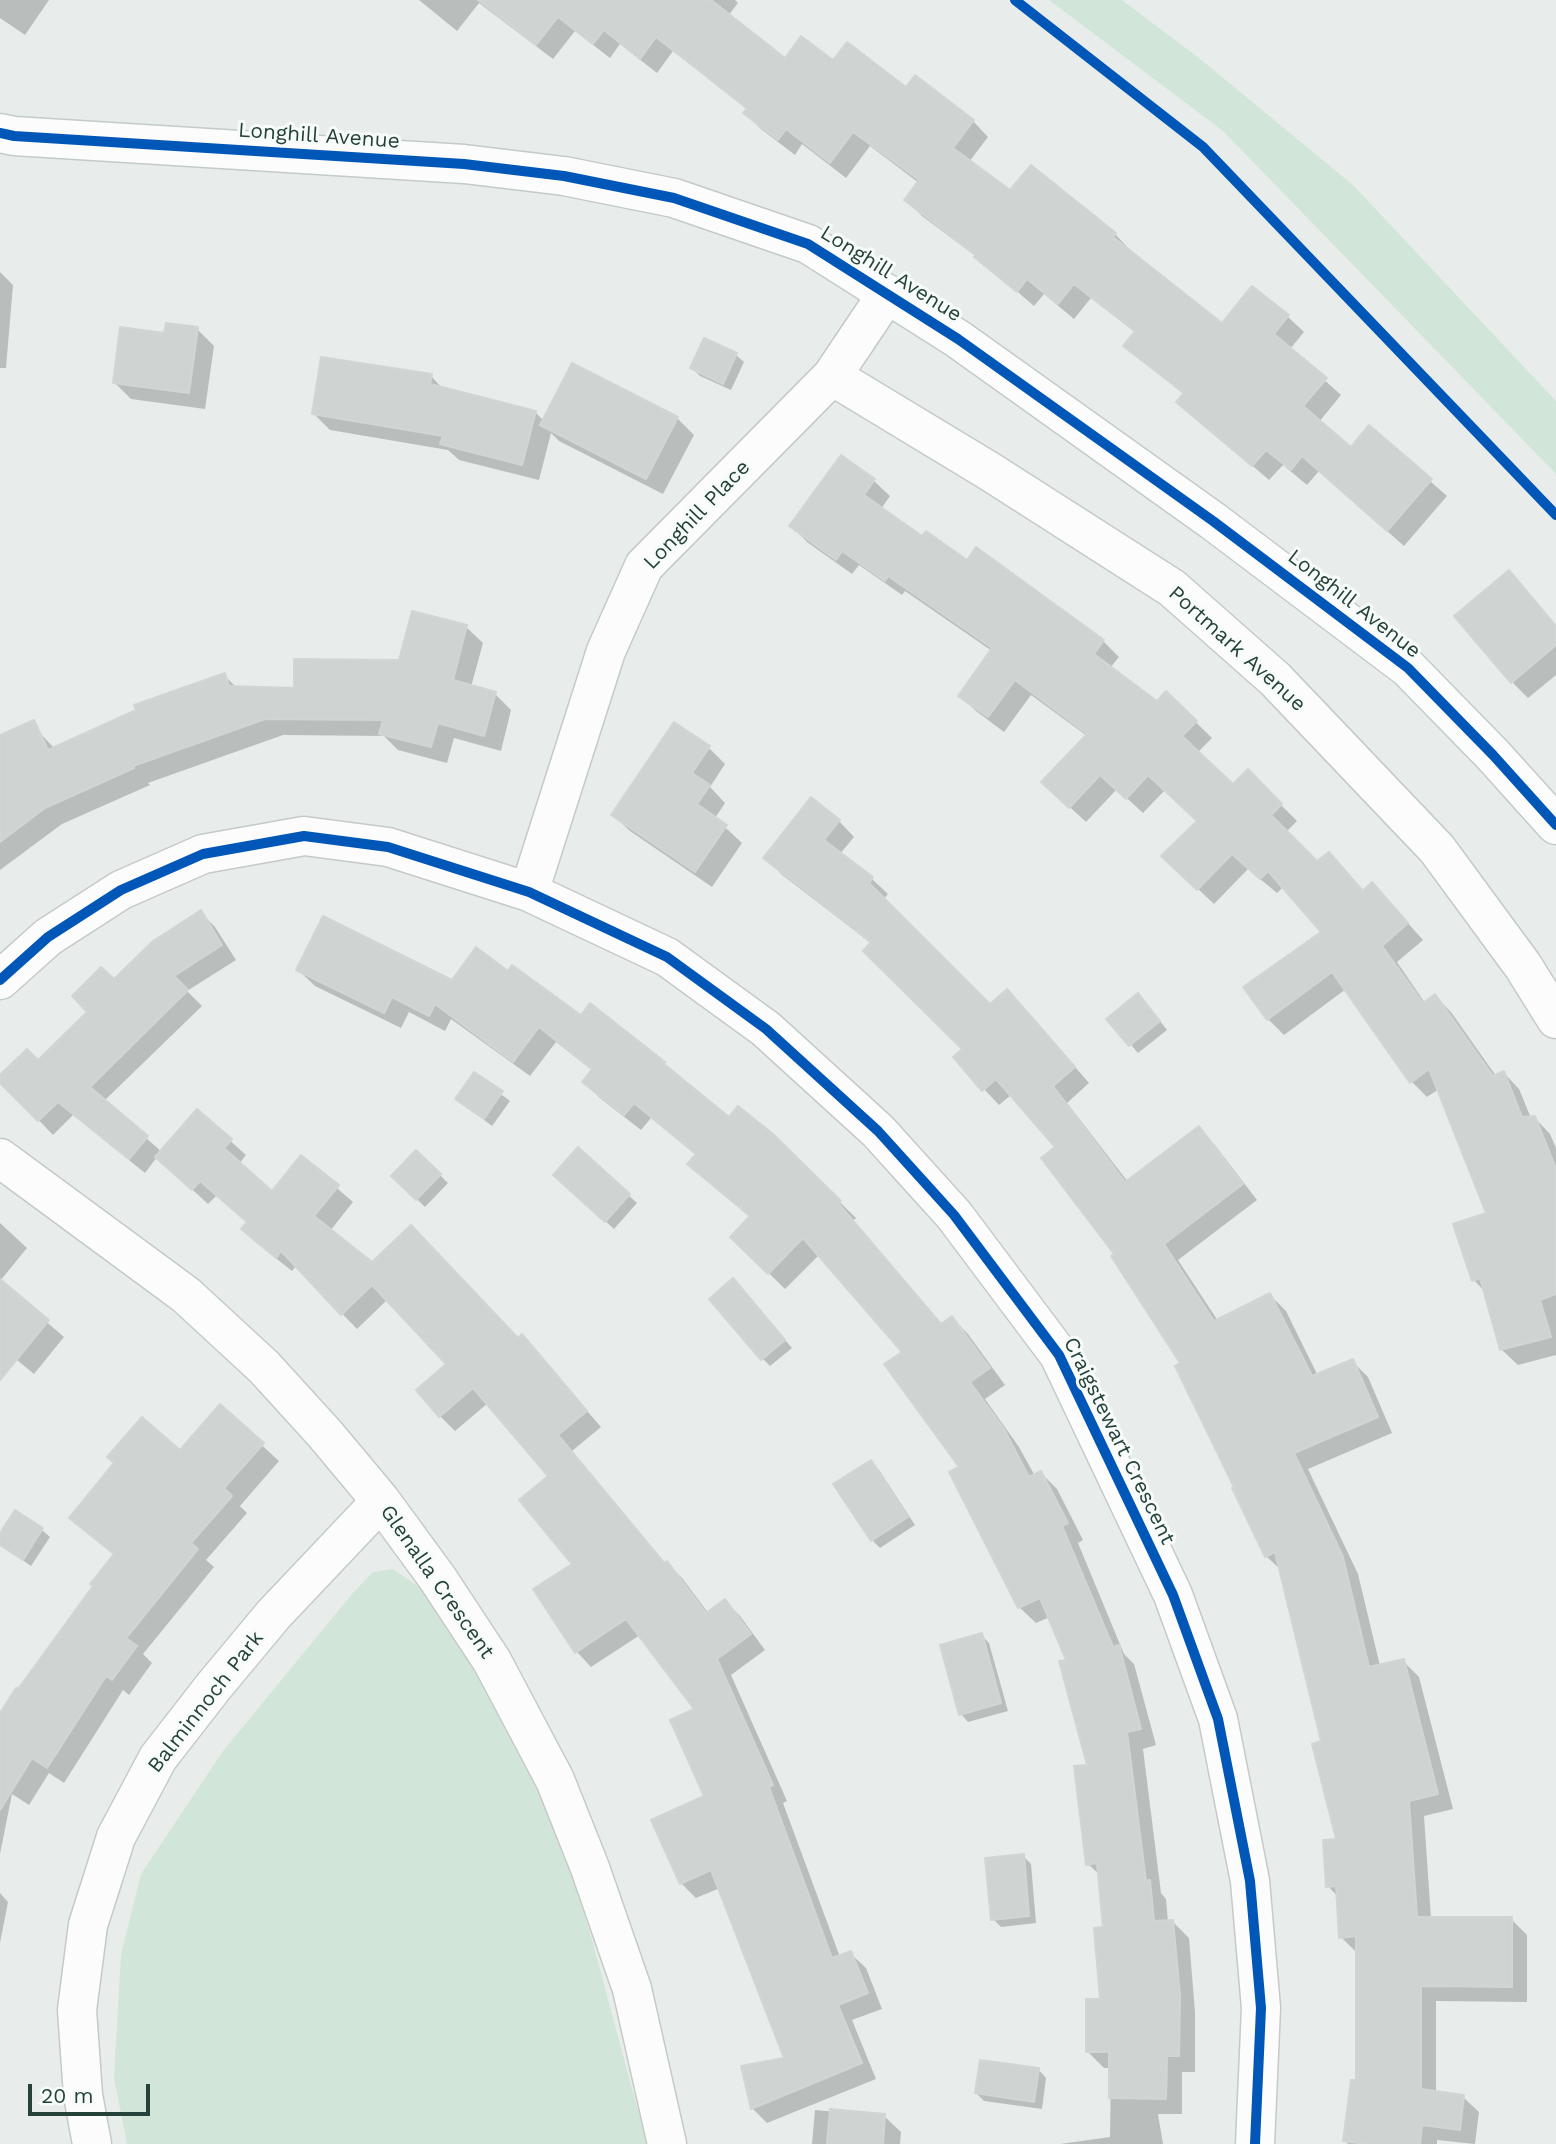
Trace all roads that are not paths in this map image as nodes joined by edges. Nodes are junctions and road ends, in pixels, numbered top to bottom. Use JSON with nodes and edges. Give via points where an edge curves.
{"nodes":[{"id":1,"x":0,"y":134,"type":"edge"},
{"id":2,"x":887,"y":294,"type":"junction"},
{"id":3,"x":832,"y":376,"type":"junction"},
{"id":4,"x":1556,"y":825,"type":"edge"},
{"id":5,"x":529,"y":892,"type":"junction"},
{"id":6,"x":0,"y":980,"type":"edge"},
{"id":7,"x":1556,"y":1019,"type":"edge"},
{"id":8,"x":0,"y":1157,"type":"edge"},
{"id":9,"x":381,"y":1501,"type":"junction"},
{"id":10,"x":92,"y":2144,"type":"edge"},
{"id":11,"x":667,"y":2144,"type":"edge"},
{"id":12,"x":1255,"y":2144,"type":"edge"}],
"edges":[{"from":1,"to":2,"type":"street","name":"Longhill Avenue","via":[[464,164],[564,177],[674,198],[808,244]]},
{"from":2,"to":3,"type":"street","name":"Longhill Place"},
{"from":2,"to":4,"type":"street","name":"Longhill Avenue","via":[[958,339],[1213,521],[1408,668]]},
{"from":3,"to":5,"type":"street","name":"Longhill Place","via":[[644,566],[606,651]]},
{"from":3,"to":7,"type":"street","name":"Portmark Avenue","via":[[1172,588],[1275,679],[1437,849]]},
{"from":5,"to":6,"type":"street","name":"Craigstewart Crescent","via":[[388,847],[304,836],[203,854],[121,890],[48,937]]},
{"from":5,"to":12,"type":"street","name":"Craigstewart Crescent","via":[[667,957],[766,1029],[878,1131],[954,1215],[1059,1355],[1173,1595],[1218,1719],[1250,1881],[1261,2008]]},
{"from":8,"to":9,"type":"street","name":"Glenalla Crescent","via":[[186,1295],[264,1367]]},
{"from":9,"to":10,"type":"street","name":"Balminnoch Park","via":[[274,1614],[214,1686],[158,1758],[116,1838],[88,1926],[77,2010]]},
{"from":9,"to":11,"type":"street","name":"Glenalla Crescent","via":[[492,1661],[555,1780],[632,1989]]}]}
